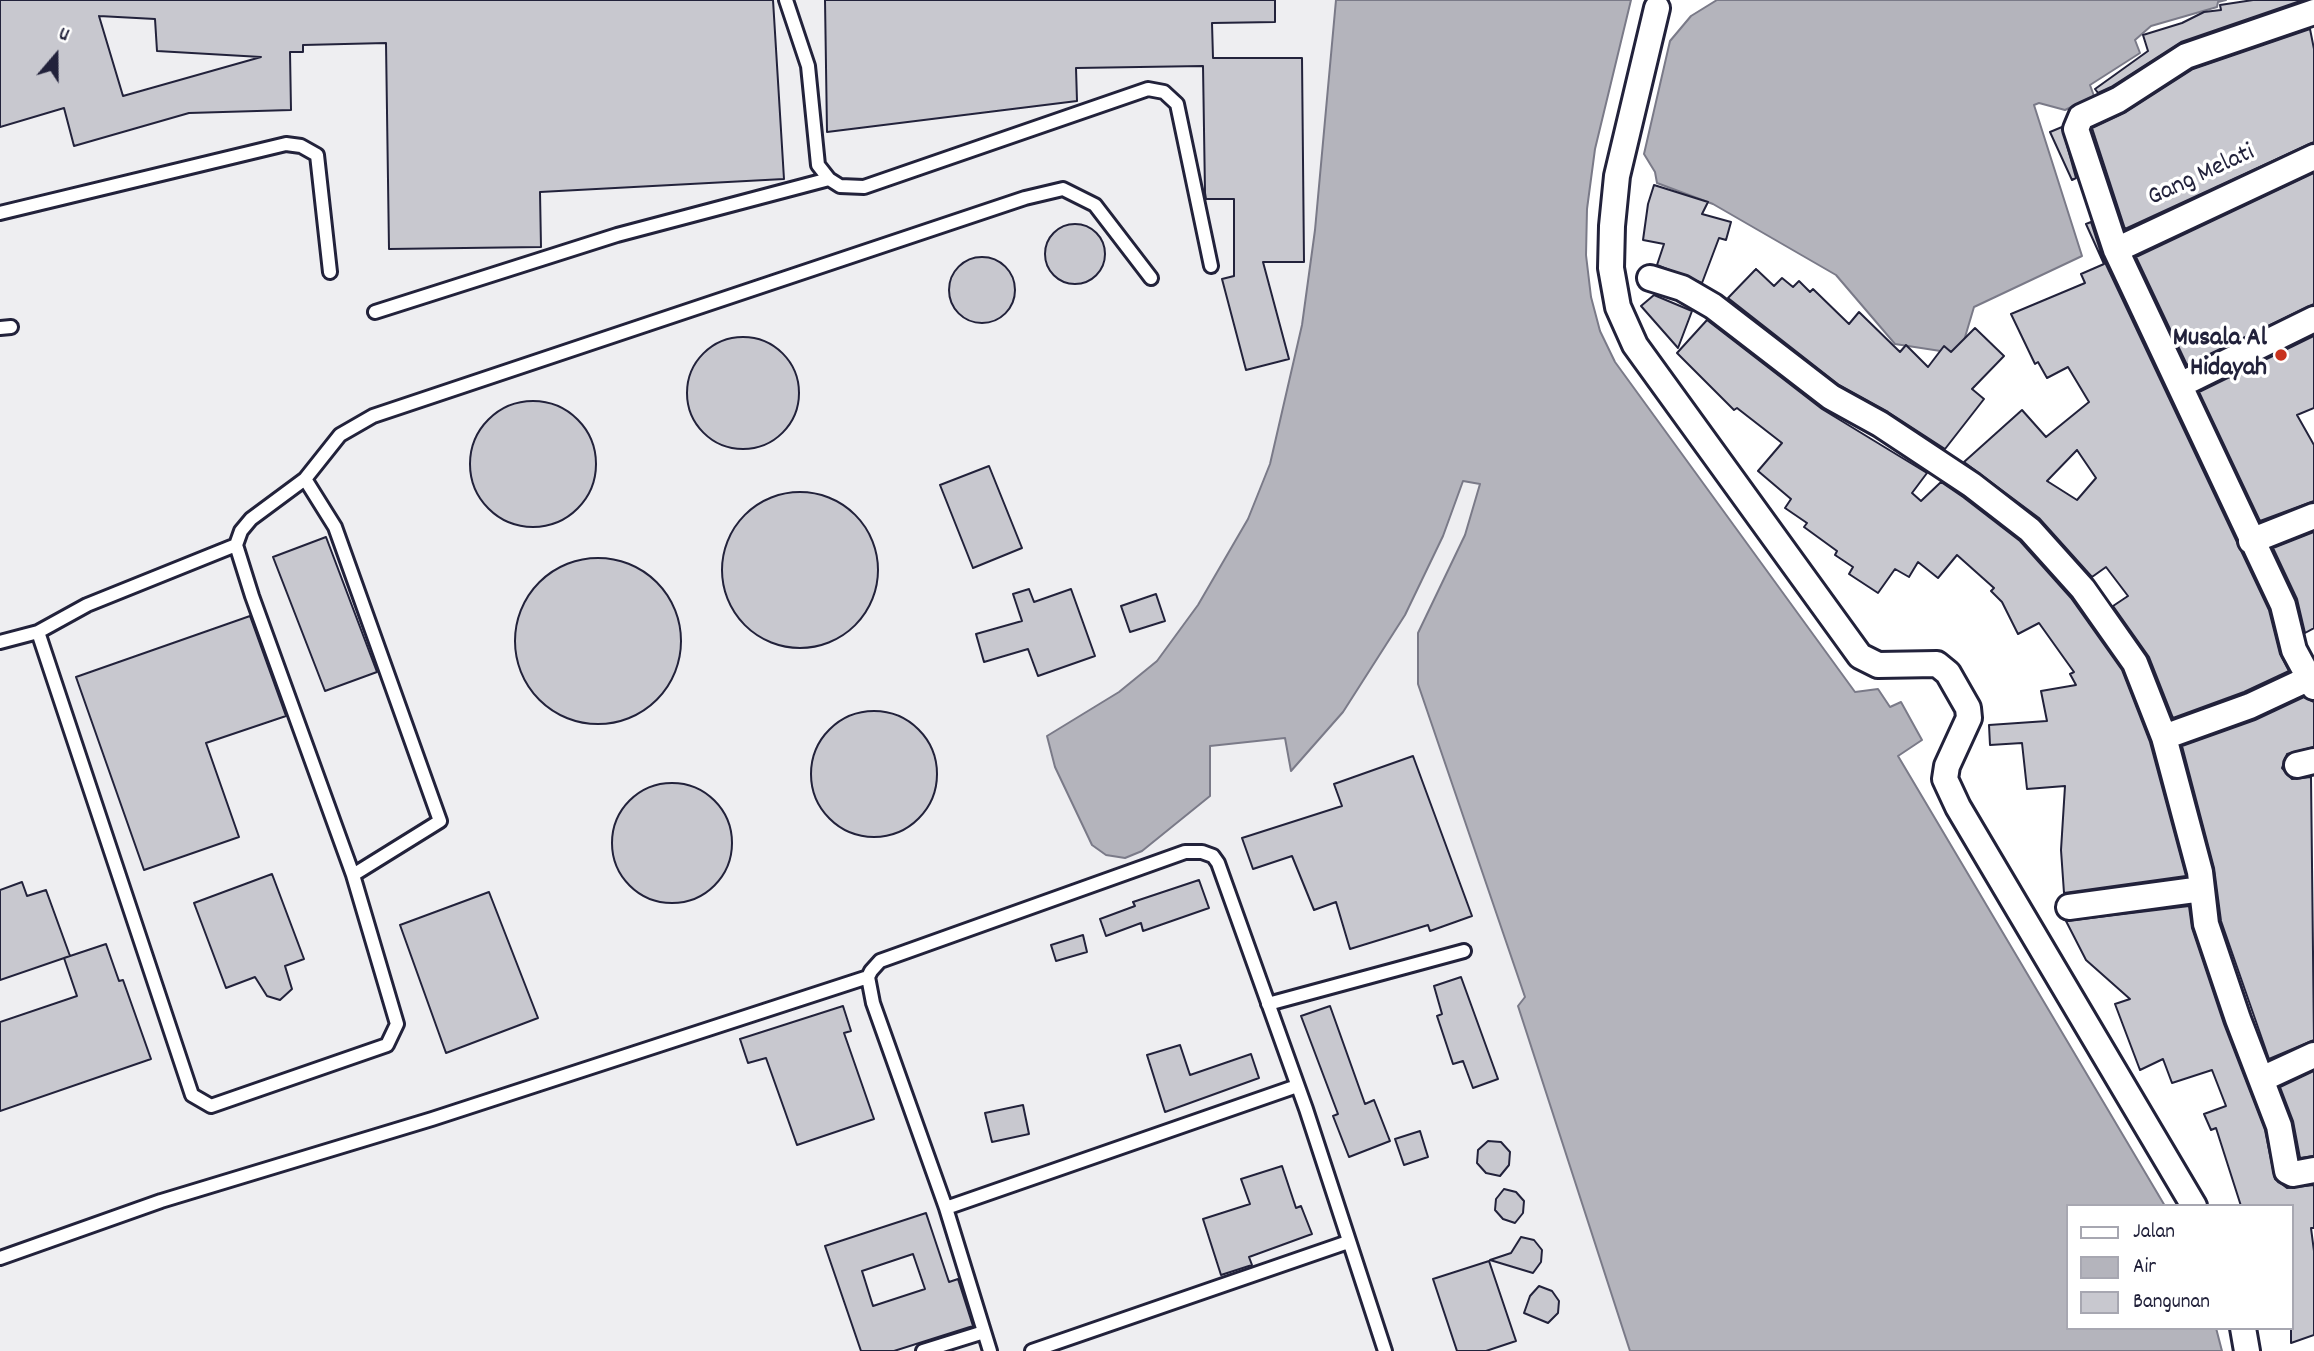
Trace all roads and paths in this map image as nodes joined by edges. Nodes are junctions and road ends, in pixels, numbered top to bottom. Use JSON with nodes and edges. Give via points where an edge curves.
{"nodes":[{"id":1,"x":786,"y":0,"type":"edge"},
{"id":2,"x":1657,"y":8,"type":"dead end"},
{"id":3,"x":2314,"y":12,"type":"edge"},
{"id":4,"x":2314,"y":157,"type":"edge"},
{"id":5,"x":829,"y":179,"type":"junction"},
{"id":6,"x":0,"y":213,"type":"edge"},
{"id":7,"x":2116,"y":250,"type":"junction"},
{"id":8,"x":1211,"y":266,"type":"dead end"},
{"id":9,"x":330,"y":272,"type":"dead end"},
{"id":10,"x":1151,"y":278,"type":"dead end"},
{"id":11,"x":1650,"y":278,"type":"dead end"},
{"id":12,"x":375,"y":312,"type":"dead end"},
{"id":13,"x":2314,"y":319,"type":"edge"},
{"id":14,"x":2180,"y":385,"type":"junction"},
{"id":15,"x":304,"y":479,"type":"junction"},
{"id":16,"x":2314,"y":516,"type":"edge"},
{"id":17,"x":2251,"y":541,"type":"junction"},
{"id":18,"x":236,"y":545,"type":"junction"},
{"id":19,"x":38,"y":632,"type":"junction"},
{"id":20,"x":0,"y":642,"type":"edge"},
{"id":21,"x":2313,"y":681,"type":"edge"},
{"id":22,"x":2164,"y":737,"type":"junction"},
{"id":23,"x":353,"y":875,"type":"junction"},
{"id":24,"x":2202,"y":889,"type":"junction"},
{"id":25,"x":2069,"y":907,"type":"dead end"},
{"id":26,"x":1464,"y":951,"type":"dead end"},
{"id":27,"x":868,"y":977,"type":"junction"},
{"id":28,"x":1268,"y":1004,"type":"junction"},
{"id":29,"x":2314,"y":1055,"type":"edge"},
{"id":30,"x":2262,"y":1079,"type":"junction"},
{"id":31,"x":1297,"y":1086,"type":"junction"},
{"id":32,"x":2314,"y":1170,"type":"edge"},
{"id":33,"x":2193,"y":1204,"type":"edge"},
{"id":34,"x":946,"y":1208,"type":"junction"},
{"id":35,"x":1348,"y":1242,"type":"junction"},
{"id":36,"x":0,"y":1258,"type":"edge"},
{"id":37,"x":2243,"y":1330,"type":"edge"},
{"id":38,"x":984,"y":1332,"type":"junction"},
{"id":39,"x":923,"y":1351,"type":"edge"},
{"id":40,"x":990,"y":1351,"type":"edge"},
{"id":41,"x":1032,"y":1351,"type":"edge"},
{"id":42,"x":1385,"y":1351,"type":"edge"},
{"id":43,"x":2247,"y":1351,"type":"edge"}],
"edges":[{"from":1,"to":5,"type":"lane","via":[[808,66],[818,165]]},
{"from":2,"to":33,"type":"street","via":[[1617,176],[1612,226],[1611,268],[1618,307],[1635,345],[1860,656],[1878,665],[1937,664],[1948,673],[1969,718],[1945,779]]},
{"from":3,"to":7,"type":"street","via":[[2186,56],[2118,100],[2081,117],[2076,129]]},
{"from":4,"to":7,"type":"street","name":"Gang Melati"},
{"from":5,"to":8,"type":"lane","via":[[840,186],[864,187],[1148,89],[1164,92],[1177,104]]},
{"from":5,"to":12,"type":"lane","via":[[617,235]]},
{"from":6,"to":9,"type":"lane","via":[[286,144],[301,146],[317,155]]},
{"from":7,"to":14,"type":"street"},
{"from":10,"to":15,"type":"lane","via":[[1096,205],[1063,188],[373,416],[340,435]]},
{"from":11,"to":22,"type":"street","via":[[1682,288],[1713,306],[1831,397],[1935,459],[2030,530],[2083,589],[2135,663]]},
{"from":13,"to":14,"type":"street"},
{"from":14,"to":17,"type":"street"},
{"from":15,"to":18,"type":"lane","via":[[251,519]]},
{"from":15,"to":23,"type":"lane","via":[[335,527],[440,821]]},
{"from":16,"to":17,"type":"street"},
{"from":17,"to":21,"type":"street","via":[[2283,605],[2294,650]]},
{"from":18,"to":19,"type":"lane","via":[[87,605]]},
{"from":18,"to":23,"type":"lane"},
{"from":19,"to":20,"type":"lane"},
{"from":19,"to":23,"type":"lane","via":[[192,1095],[211,1106],[387,1045],[397,1024]]},
{"from":21,"to":22,"type":"street"},
{"from":22,"to":24,"type":"street"},
{"from":24,"to":25,"type":"street"},
{"from":24,"to":30,"type":"street","via":[[2206,924]]},
{"from":26,"to":28,"type":"lane"},
{"from":27,"to":28,"type":"lane","via":[[880,961],[1185,852],[1202,852],[1218,863]]},
{"from":27,"to":34,"type":"lane","via":[[873,1003]]},
{"from":27,"to":36,"type":"lane","via":[[432,1119],[161,1200]]},
{"from":28,"to":31,"type":"lane"},
{"from":29,"to":30,"type":"street"},
{"from":30,"to":32,"type":"street","via":[[2289,1173]]},
{"from":31,"to":34,"type":"lane"},
{"from":31,"to":35,"type":"lane"},
{"from":34,"to":38,"type":"lane"},
{"from":35,"to":41,"type":"lane"},
{"from":35,"to":42,"type":"lane"},
{"from":37,"to":43,"type":"street"},
{"from":38,"to":39,"type":"lane"},
{"from":38,"to":40,"type":"lane"}]}
